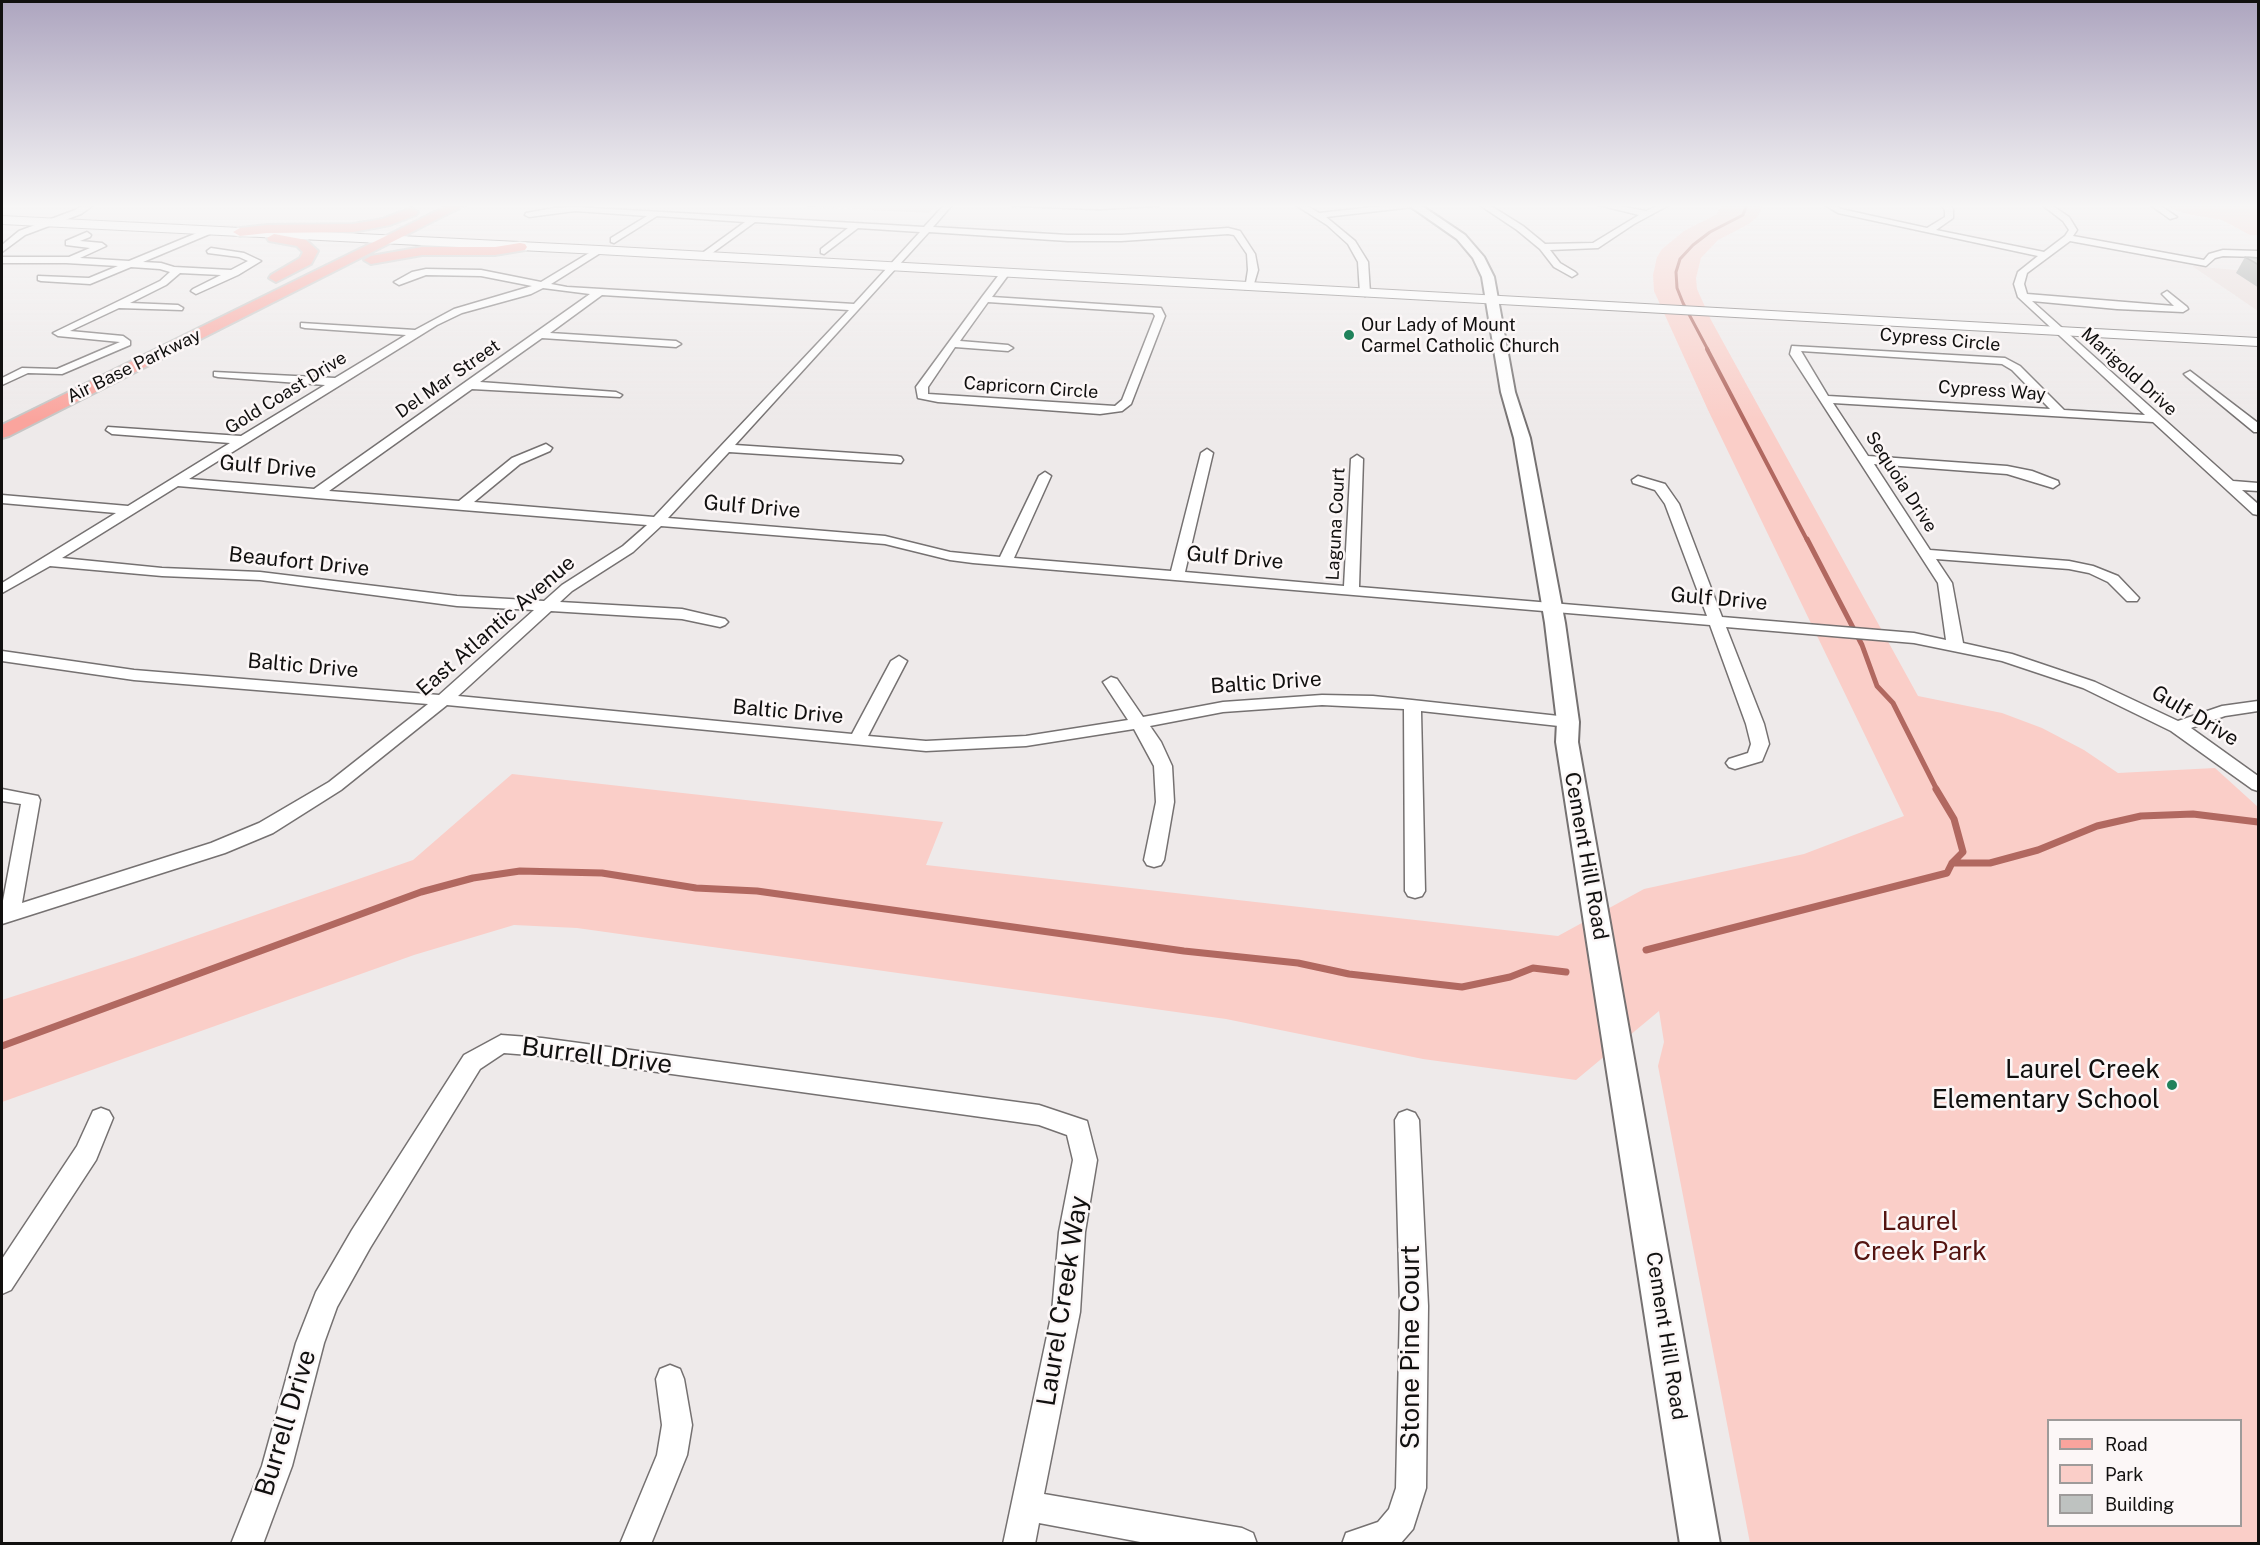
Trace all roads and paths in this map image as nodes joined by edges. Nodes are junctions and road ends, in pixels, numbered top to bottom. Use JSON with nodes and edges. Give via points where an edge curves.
{"nodes":[{"id":1,"x":101,"y":276,"type":"edge"},
{"id":2,"x":172,"y":276,"type":"edge"},
{"id":3,"x":228,"y":276,"type":"edge"},
{"id":4,"x":284,"y":276,"type":"edge"},
{"id":5,"x":291,"y":276,"type":"edge"},
{"id":6,"x":300,"y":276,"type":"edge"},
{"id":7,"x":332,"y":276,"type":"edge"},
{"id":8,"x":411,"y":276,"type":"edge"},
{"id":9,"x":499,"y":276,"type":"edge"},
{"id":10,"x":558,"y":276,"type":"edge"},
{"id":11,"x":885,"y":276,"type":"edge"},
{"id":12,"x":1002,"y":276,"type":"edge"},
{"id":13,"x":1043,"y":276,"type":"edge"},
{"id":14,"x":1251,"y":276,"type":"edge"},
{"id":15,"x":1366,"y":276,"type":"edge"},
{"id":16,"x":1488,"y":276,"type":"edge"},
{"id":17,"x":2021,"y":276,"type":"edge"},
{"id":18,"x":41,"y":278,"type":"dead end"},
{"id":19,"x":399,"y":282,"type":"dead end"},
{"id":20,"x":542,"y":286,"type":"junction"},
{"id":21,"x":1248,"y":287,"type":"junction"},
{"id":22,"x":196,"y":291,"type":"dead end"},
{"id":23,"x":600,"y":292,"type":"junction"},
{"id":24,"x":259,"y":293,"type":"junction"},
{"id":25,"x":1365,"y":293,"type":"junction"},
{"id":26,"x":2167,"y":294,"type":"dead end"},
{"id":27,"x":2023,"y":297,"type":"junction"},
{"id":28,"x":985,"y":299,"type":"junction"},
{"id":29,"x":1493,"y":300,"type":"junction"},
{"id":30,"x":116,"y":305,"type":"junction"},
{"id":31,"x":856,"y":307,"type":"junction"},
{"id":32,"x":178,"y":308,"type":"dead end"},
{"id":33,"x":225,"y":309,"type":"junction"},
{"id":34,"x":305,"y":326,"type":"dead end"},
{"id":35,"x":2058,"y":331,"type":"junction"},
{"id":36,"x":418,"y":333,"type":"junction"},
{"id":37,"x":540,"y":335,"type":"junction"},
{"id":38,"x":2259,"y":342,"type":"edge"},
{"id":39,"x":676,"y":344,"type":"dead end"},
{"id":40,"x":952,"y":345,"type":"junction"},
{"id":41,"x":1008,"y":348,"type":"dead end"},
{"id":42,"x":1796,"y":348,"type":"joint"},
{"id":43,"x":218,"y":374,"type":"dead end"},
{"id":44,"x":2190,"y":374,"type":"dead end"},
{"id":45,"x":338,"y":381,"type":"junction"},
{"id":46,"x":2,"y":382,"type":"edge"},
{"id":47,"x":469,"y":385,"type":"junction"},
{"id":48,"x":616,"y":395,"type":"dead end"},
{"id":49,"x":1825,"y":399,"type":"junction"},
{"id":50,"x":2060,"y":413,"type":"junction"},
{"id":51,"x":2,"y":419,"type":"edge"},
{"id":52,"x":2156,"y":419,"type":"junction"},
{"id":53,"x":2259,"y":429,"type":"edge"},
{"id":54,"x":112,"y":430,"type":"dead end"},
{"id":55,"x":2,"y":432,"type":"edge"},
{"id":56,"x":243,"y":440,"type":"junction"},
{"id":57,"x":546,"y":448,"type":"dead end"},
{"id":58,"x":724,"y":448,"type":"junction"},
{"id":59,"x":1207,"y":453,"type":"dead end"},
{"id":60,"x":1357,"y":459,"type":"dead end"},
{"id":61,"x":897,"y":460,"type":"dead end"},
{"id":62,"x":1865,"y":460,"type":"junction"},
{"id":63,"x":1045,"y":476,"type":"dead end"},
{"id":64,"x":1638,"y":480,"type":"dead end"},
{"id":65,"x":176,"y":482,"type":"junction"},
{"id":66,"x":2053,"y":484,"type":"dead end"},
{"id":67,"x":2229,"y":485,"type":"junction"},
{"id":68,"x":2259,"y":487,"type":"edge"},
{"id":69,"x":316,"y":494,"type":"junction"},
{"id":70,"x":2,"y":499,"type":"edge"},
{"id":71,"x":463,"y":506,"type":"junction"},
{"id":72,"x":130,"y":510,"type":"junction"},
{"id":73,"x":2259,"y":511,"type":"edge"},
{"id":74,"x":657,"y":521,"type":"junction"},
{"id":75,"x":1928,"y":554,"type":"junction"},
{"id":76,"x":47,"y":561,"type":"junction"},
{"id":77,"x":1005,"y":561,"type":"junction"},
{"id":78,"x":1177,"y":576,"type":"junction"},
{"id":79,"x":2,"y":589,"type":"edge"},
{"id":80,"x":1351,"y":590,"type":"junction"},
{"id":81,"x":2132,"y":598,"type":"dead end"},
{"id":82,"x":546,"y":606,"type":"junction"},
{"id":83,"x":1552,"y":608,"type":"junction"},
{"id":84,"x":1716,"y":621,"type":"junction"},
{"id":85,"x":720,"y":622,"type":"dead end"},
{"id":86,"x":1955,"y":645,"type":"junction"},
{"id":87,"x":2,"y":656,"type":"edge"},
{"id":88,"x":899,"y":661,"type":"dead end"},
{"id":89,"x":1111,"y":682,"type":"dead end"},
{"id":90,"x":444,"y":700,"type":"junction"},
{"id":91,"x":1412,"y":705,"type":"junction"},
{"id":92,"x":2259,"y":706,"type":"edge"},
{"id":93,"x":1137,"y":722,"type":"junction"},
{"id":94,"x":1568,"y":722,"type":"junction"},
{"id":95,"x":2177,"y":727,"type":"junction"},
{"id":96,"x":857,"y":741,"type":"junction"},
{"id":97,"x":1735,"y":764,"type":"dead end"},
{"id":98,"x":2259,"y":785,"type":"edge"},
{"id":99,"x":2,"y":795,"type":"edge"},
{"id":100,"x":1154,"y":860,"type":"dead end"},
{"id":101,"x":1415,"y":891,"type":"dead end"},
{"id":102,"x":6,"y":916,"type":"edge"},
{"id":103,"x":101,"y":1118,"type":"dead end"},
{"id":104,"x":1407,"y":1120,"type":"dead end"},
{"id":105,"x":1078,"y":1128,"type":"joint"},
{"id":106,"x":2,"y":1281,"type":"edge"},
{"id":107,"x":670,"y":1379,"type":"dead end"},
{"id":108,"x":1027,"y":1506,"type":"junction"},
{"id":109,"x":247,"y":1544,"type":"edge"},
{"id":110,"x":634,"y":1544,"type":"edge"},
{"id":111,"x":1019,"y":1544,"type":"edge"},
{"id":112,"x":1242,"y":1544,"type":"edge"},
{"id":113,"x":1357,"y":1544,"type":"edge"},
{"id":114,"x":1700,"y":1544,"type":"edge"}],
"edges":[{"from":1,"to":18,"type":"street","via":[[90,281]]},
{"from":2,"to":30,"type":"street","via":[[163,284]]},
{"from":3,"to":22,"type":"street"},
{"from":4,"to":24,"type":"main road"},
{"from":5,"to":33,"type":"main road","name":"Air Base Parkway"},
{"from":6,"to":24,"type":"main road","name":"Air Base Parkway"},
{"from":7,"to":24,"type":"main road","via":[[312,285]]},
{"from":8,"to":19,"type":"street"},
{"from":9,"to":20,"type":"street"},
{"from":10,"to":20,"type":"street","name":"Gold Coast Drive"},
{"from":11,"to":31,"type":"street","name":"East Atlantic Avenue"},
{"from":12,"to":28,"type":"street","name":"Capricorn Circle"},
{"from":13,"to":21,"type":"main road"},
{"from":14,"to":21,"type":"street"},
{"from":15,"to":25,"type":"street"},
{"from":16,"to":29,"type":"street","name":"Cement Hill Road"},
{"from":17,"to":27,"type":"street"},
{"from":20,"to":23,"type":"street"},
{"from":20,"to":36,"type":"street","name":"Gold Coast Drive","via":[[458,311]]},
{"from":21,"to":25,"type":"main road"},
{"from":23,"to":31,"type":"street"},
{"from":23,"to":37,"type":"street","name":"Del Mar Street"},
{"from":24,"to":33,"type":"main road"},
{"from":24,"to":55,"type":"main road","name":"Air Base Parkway"},
{"from":25,"to":29,"type":"main road"},
{"from":26,"to":27,"type":"street","via":[[2183,309]]},
{"from":27,"to":35,"type":"street","name":"Marigold Drive"},
{"from":28,"to":40,"type":"street","name":"Capricorn Circle"},
{"from":28,"to":40,"type":"street","name":"Capricorn Circle","via":[[1143,308],[1157,310],[1160,316],[1126,402],[1118,409],[922,396],[922,387]]},
{"from":29,"to":35,"type":"main road"},
{"from":29,"to":83,"type":"street","name":"Cement Hill Road"},
{"from":30,"to":32,"type":"street"},
{"from":30,"to":46,"type":"street","via":[[58,333],[123,339],[126,343],[58,372],[26,370]]},
{"from":31,"to":58,"type":"street","name":"East Atlantic Avenue"},
{"from":33,"to":51,"type":"main road","name":"Air Base Parkway"},
{"from":34,"to":36,"type":"street"},
{"from":35,"to":38,"type":"main road"},
{"from":35,"to":52,"type":"street","name":"Marigold Drive"},
{"from":36,"to":45,"type":"street","name":"Gold Coast Drive"},
{"from":37,"to":39,"type":"street"},
{"from":37,"to":47,"type":"street","name":"Del Mar Street"},
{"from":40,"to":41,"type":"street"},
{"from":42,"to":49,"type":"street","name":"Sequoia Drive","via":[[1795,354]]},
{"from":42,"to":50,"type":"street","name":"Cypress Circle","via":[[2005,361]]},
{"from":43,"to":45,"type":"street"},
{"from":44,"to":53,"type":"street"},
{"from":45,"to":56,"type":"street","name":"Gold Coast Drive"},
{"from":47,"to":48,"type":"street"},
{"from":47,"to":69,"type":"street","name":"Del Mar Street"},
{"from":49,"to":50,"type":"street","name":"Cypress Way"},
{"from":49,"to":62,"type":"street","name":"Sequoia Drive"},
{"from":50,"to":52,"type":"street","name":"Cypress Way"},
{"from":52,"to":67,"type":"street","name":"Marigold Drive"},
{"from":54,"to":56,"type":"street"},
{"from":56,"to":65,"type":"street","name":"Gold Coast Drive"},
{"from":57,"to":71,"type":"street","via":[[516,461]]},
{"from":58,"to":61,"type":"street"},
{"from":58,"to":74,"type":"street","name":"East Atlantic Avenue"},
{"from":59,"to":78,"type":"street"},
{"from":60,"to":80,"type":"street","name":"Laguna Court"},
{"from":62,"to":66,"type":"street","via":[[2007,470]]},
{"from":62,"to":75,"type":"street","name":"Sequoia Drive"},
{"from":63,"to":77,"type":"street"},
{"from":64,"to":84,"type":"street","via":[[1660,487],[1672,504]]},
{"from":65,"to":69,"type":"street","name":"Gulf Drive"},
{"from":65,"to":72,"type":"street","name":"Gold Coast Drive"},
{"from":67,"to":68,"type":"street"},
{"from":67,"to":73,"type":"street","name":"Marigold Drive"},
{"from":69,"to":71,"type":"street","name":"Gulf Drive"},
{"from":70,"to":72,"type":"street"},
{"from":71,"to":74,"type":"street","name":"Gulf Drive"},
{"from":72,"to":76,"type":"street","name":"Gold Coast Drive"},
{"from":74,"to":77,"type":"street","name":"Gulf Drive","via":[[885,540],[950,556]]},
{"from":74,"to":82,"type":"street","name":"East Atlantic Avenue","via":[[628,549],[583,576]]},
{"from":75,"to":81,"type":"street","via":[[2093,570],[2113,579]]},
{"from":75,"to":86,"type":"street","name":"Sequoia Drive","via":[[1946,583]]},
{"from":76,"to":79,"type":"street","name":"Gold Coast Drive"},
{"from":76,"to":82,"type":"street","name":"Beaufort Drive","via":[[260,576],[435,599]]},
{"from":77,"to":78,"type":"street","name":"Gulf Drive"},
{"from":78,"to":80,"type":"street","name":"Gulf Drive"},
{"from":80,"to":83,"type":"street","name":"Gulf Drive"},
{"from":82,"to":85,"type":"street","name":"Beaufort Drive","via":[[682,614]]},
{"from":82,"to":90,"type":"street","name":"East Atlantic Avenue"},
{"from":83,"to":84,"type":"street","name":"Gulf Drive"},
{"from":83,"to":94,"type":"street","name":"Cement Hill Road"},
{"from":84,"to":86,"type":"street","name":"Gulf Drive"},
{"from":84,"to":97,"type":"street","via":[[1760,744],[1756,757]]},
{"from":86,"to":95,"type":"street","name":"Gulf Drive","via":[[2057,673]]},
{"from":87,"to":90,"type":"street","name":"Baltic Drive","via":[[134,675]]},
{"from":88,"to":96,"type":"street"},
{"from":89,"to":93,"type":"street"},
{"from":90,"to":96,"type":"street","name":"Baltic Drive"},
{"from":90,"to":102,"type":"street","name":"East Atlantic Avenue","via":[[335,786],[266,828],[218,848]]},
{"from":91,"to":93,"type":"street","name":"Baltic Drive","via":[[1273,702]]},
{"from":91,"to":94,"type":"street","name":"Baltic Drive"},
{"from":91,"to":101,"type":"street"},
{"from":92,"to":95,"type":"street","via":[[2222,711]]},
{"from":93,"to":96,"type":"street","name":"Baltic Drive","via":[[1063,737],[993,744],[926,746]]},
{"from":93,"to":100,"type":"street","via":[[1163,766],[1166,787]]},
{"from":94,"to":114,"type":"street","name":"Cement Hill Road","via":[[1567,742]]},
{"from":95,"to":98,"type":"street","name":"Gulf Drive"},
{"from":99,"to":102,"type":"street","via":[[31,800]]},
{"from":103,"to":106,"type":"street","via":[[87,1152]]},
{"from":104,"to":113,"type":"street","name":"Stone Pine Court","via":[[1414,1306],[1411,1488],[1402,1518],[1387,1535]]},
{"from":105,"to":108,"type":"street","name":"Laurel Creek Way","via":[[1085,1160],[1072,1232],[1066,1312]]},
{"from":105,"to":109,"type":"street","name":"Burrell Drive","via":[[1039,1115],[501,1044],[472,1062],[326,1301],[310,1343],[277,1466]]},
{"from":107,"to":110,"type":"street","via":[[677,1425],[672,1455]]},
{"from":108,"to":111,"type":"street","name":"Laurel Creek Way"},
{"from":108,"to":112,"type":"street"}]}
